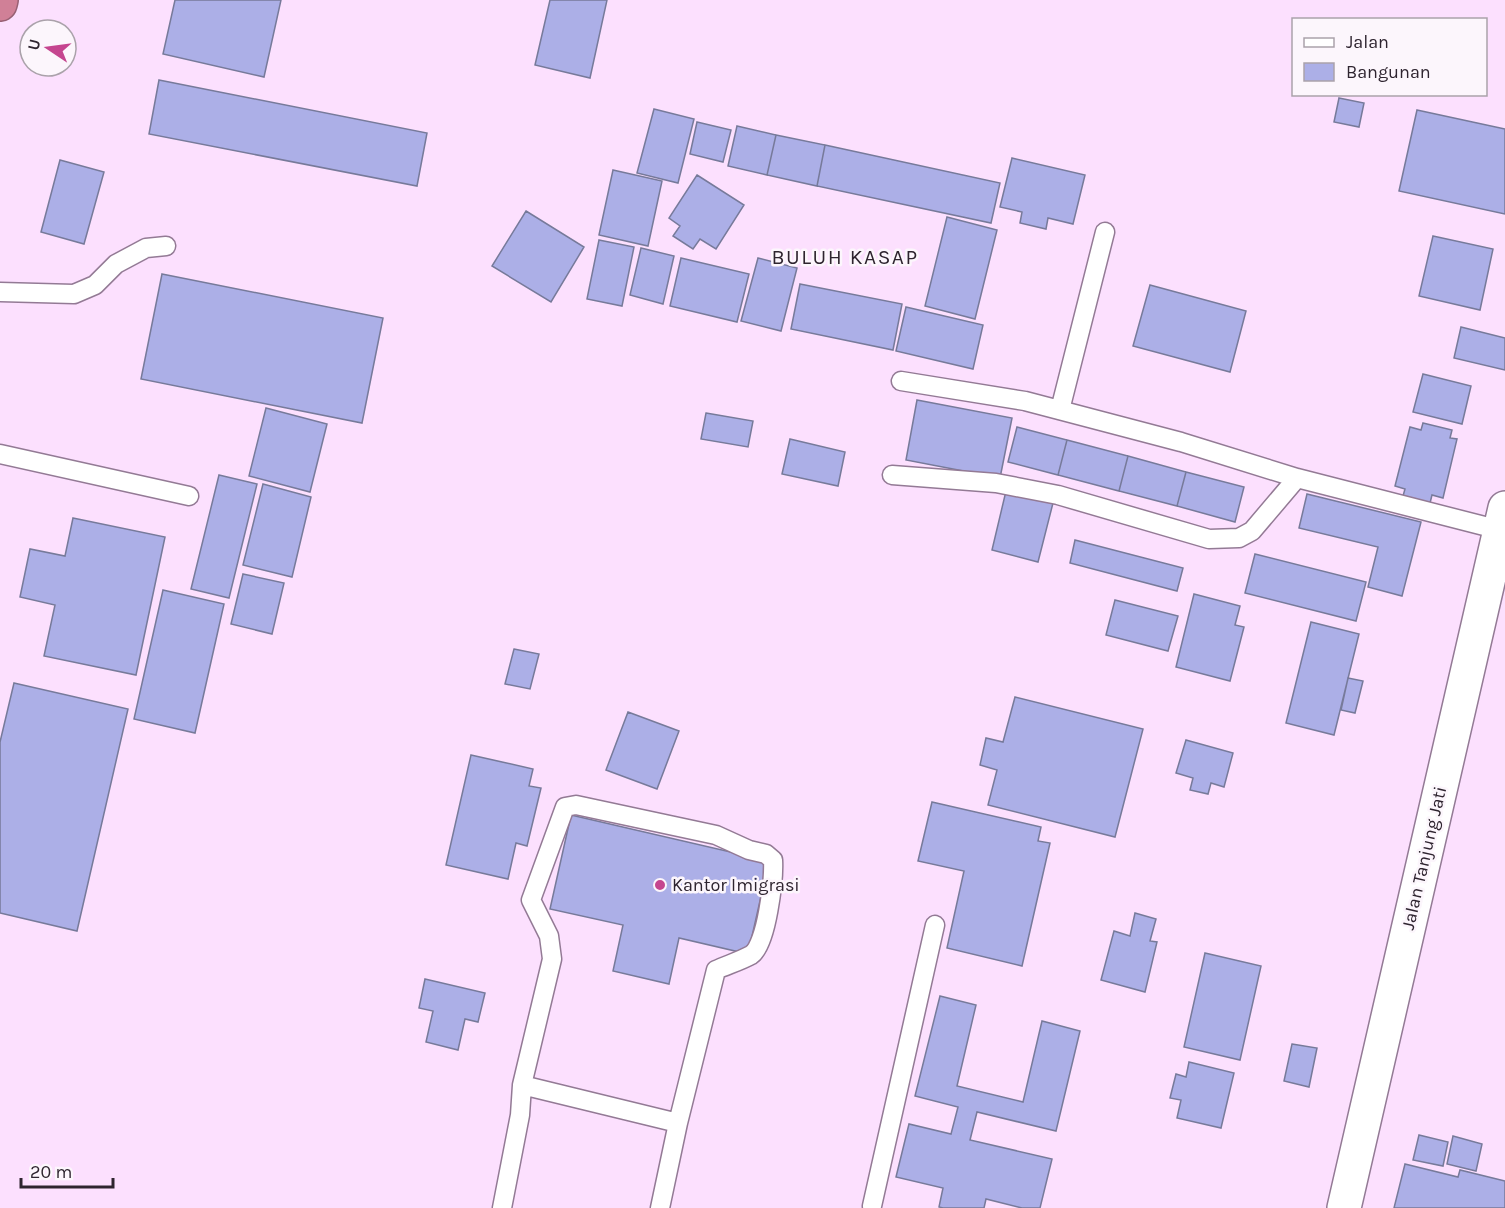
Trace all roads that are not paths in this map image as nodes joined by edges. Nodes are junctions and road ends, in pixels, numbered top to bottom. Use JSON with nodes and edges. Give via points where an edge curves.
{"nodes":[{"id":1,"x":1105,"y":232,"type":"dead end"},
{"id":2,"x":166,"y":246,"type":"dead end"},
{"id":3,"x":0,"y":292,"type":"edge"},
{"id":4,"x":901,"y":381,"type":"dead end"},
{"id":5,"x":1059,"y":410,"type":"junction"},
{"id":6,"x":0,"y":454,"type":"edge"},
{"id":7,"x":892,"y":475,"type":"dead end"},
{"id":8,"x":1297,"y":478,"type":"junction"},
{"id":9,"x":189,"y":496,"type":"dead end"},
{"id":10,"x":1502,"y":519,"type":"edge"},
{"id":11,"x":935,"y":925,"type":"dead end"},
{"id":12,"x":522,"y":1085,"type":"junction"},
{"id":13,"x":678,"y":1122,"type":"junction"},
{"id":14,"x":874,"y":1207,"type":"edge"},
{"id":15,"x":502,"y":1208,"type":"edge"},
{"id":16,"x":660,"y":1208,"type":"edge"},
{"id":17,"x":1344,"y":1208,"type":"edge"}],
"edges":[{"from":1,"to":5,"type":"lane"},
{"from":2,"to":3,"type":"lane","via":[[147,248],[116,264],[95,285],[74,294]]},
{"from":4,"to":5,"type":"lane"},
{"from":5,"to":8,"type":"lane"},
{"from":6,"to":9,"type":"lane"},
{"from":7,"to":8,"type":"lane","via":[[996,483],[1048,493],[1209,539],[1239,538],[1252,531]]},
{"from":8,"to":10,"type":"lane"},
{"from":10,"to":17,"type":"street","name":"Jalan Tanjung Jati"},
{"from":11,"to":14,"type":"lane"},
{"from":12,"to":13,"type":"lane"},
{"from":12,"to":13,"type":"lane","via":[[552,959],[549,936],[531,900],[565,807],[576,805],[716,835],[773,860],[771,903],[752,955],[716,970]]},
{"from":12,"to":15,"type":"lane"},
{"from":13,"to":16,"type":"lane"}]}
